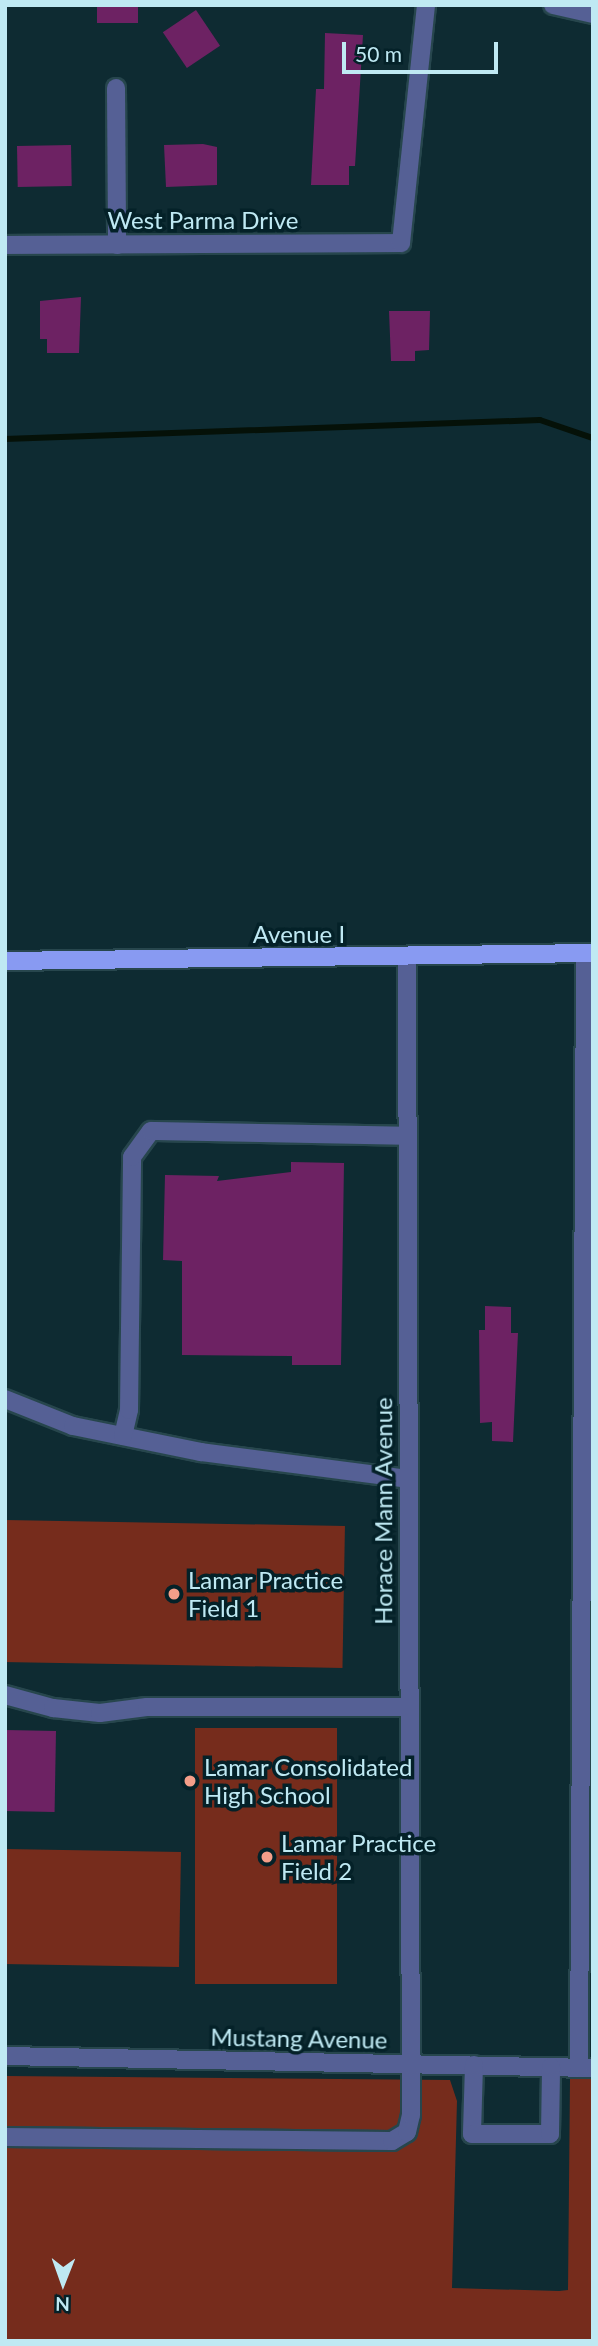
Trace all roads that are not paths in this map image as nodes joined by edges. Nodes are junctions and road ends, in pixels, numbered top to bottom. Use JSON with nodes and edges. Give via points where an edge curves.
{"nodes":[{"id":1,"x":426,"y":5,"type":"edge"},
{"id":2,"x":553,"y":5,"type":"edge"},
{"id":3,"x":593,"y":14,"type":"edge"},
{"id":4,"x":116,"y":88,"type":"dead end"},
{"id":5,"x":5,"y":245,"type":"edge"},
{"id":6,"x":117,"y":245,"type":"junction"},
{"id":7,"x":589,"y":953,"type":"edge"},
{"id":8,"x":407,"y":957,"type":"junction"},
{"id":9,"x":5,"y":961,"type":"edge"},
{"id":10,"x":408,"y":1136,"type":"junction"},
{"id":11,"x":5,"y":1399,"type":"edge"},
{"id":12,"x":123,"y":1436,"type":"junction"},
{"id":13,"x":408,"y":1479,"type":"junction"},
{"id":14,"x":5,"y":1695,"type":"edge"},
{"id":15,"x":408,"y":1707,"type":"junction"},
{"id":16,"x":5,"y":2056,"type":"edge"},
{"id":17,"x":410,"y":2064,"type":"junction"},
{"id":18,"x":474,"y":2066,"type":"junction"},
{"id":19,"x":551,"y":2067,"type":"junction"},
{"id":20,"x":586,"y":2068,"type":"edge"},
{"id":21,"x":5,"y":2137,"type":"edge"}],
"edges":[{"from":1,"to":6,"type":"street","name":"West Parma Drive","via":[[401,243]]},
{"from":2,"to":3,"type":"street"},
{"from":4,"to":6,"type":"street"},
{"from":5,"to":6,"type":"street","name":"West Parma Drive"},
{"from":7,"to":8,"type":"main road","name":"Avenue I"},
{"from":7,"to":20,"type":"street"},
{"from":8,"to":9,"type":"main road","name":"Avenue I"},
{"from":8,"to":10,"type":"street","name":"Horace Mann Avenue"},
{"from":10,"to":12,"type":"street","via":[[151,1131],[132,1157],[130,1409]]},
{"from":10,"to":13,"type":"street","name":"Horace Mann Avenue"},
{"from":11,"to":12,"type":"street","via":[[72,1426]]},
{"from":12,"to":13,"type":"street","via":[[201,1452]]},
{"from":13,"to":15,"type":"street","name":"Horace Mann Avenue"},
{"from":14,"to":15,"type":"street","via":[[53,1709],[100,1713],[147,1707]]},
{"from":15,"to":17,"type":"street","name":"Horace Mann Avenue"},
{"from":16,"to":17,"type":"street","name":"Mustang Avenue"},
{"from":17,"to":18,"type":"street","name":"Mustang Avenue"},
{"from":17,"to":21,"type":"street","name":"Horace Mann Avenue","via":[[411,2115],[407,2132],[392,2141]]},
{"from":18,"to":19,"type":"street","name":"Mustang Avenue"},
{"from":18,"to":19,"type":"street","via":[[472,2134],[550,2134]]},
{"from":19,"to":20,"type":"street","name":"Mustang Avenue"}]}
